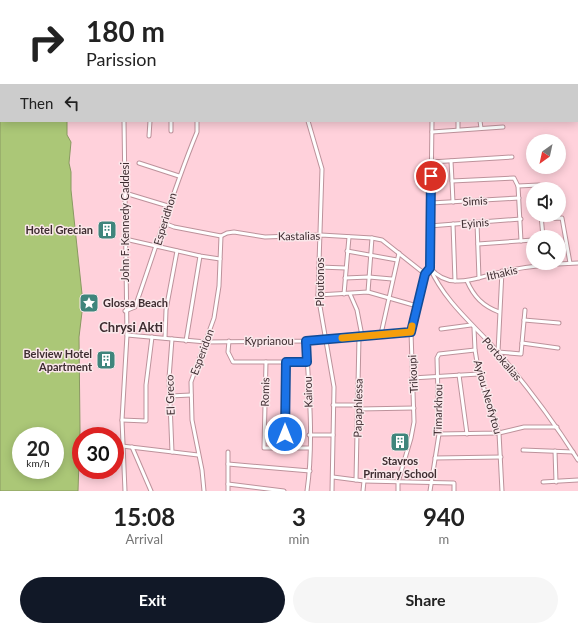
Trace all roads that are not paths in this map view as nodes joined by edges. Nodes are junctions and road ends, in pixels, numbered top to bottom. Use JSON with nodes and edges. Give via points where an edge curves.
{"nodes":[{"id":1,"x":124,"y":122,"type":"edge"},
{"id":2,"x":150,"y":122,"type":"edge"},
{"id":3,"x":172,"y":122,"type":"edge"},
{"id":4,"x":197,"y":122,"type":"edge"},
{"id":5,"x":308,"y":122,"type":"edge"},
{"id":6,"x":432,"y":122,"type":"edge"},
{"id":7,"x":458,"y":122,"type":"edge"},
{"id":8,"x":480,"y":122,"type":"edge"},
{"id":9,"x":503,"y":127,"type":"dead end"},
{"id":10,"x":481,"y":128,"type":"junction"},
{"id":11,"x":458,"y":129,"type":"junction"},
{"id":12,"x":171,"y":131,"type":"dead end"},
{"id":13,"x":432,"y":132,"type":"junction"},
{"id":14,"x":149,"y":136,"type":"dead end"},
{"id":15,"x":512,"y":157,"type":"dead end"},
{"id":16,"x":451,"y":161,"type":"junction"},
{"id":17,"x":431,"y":162,"type":"junction"},
{"id":18,"x":139,"y":164,"type":"dead end"},
{"id":19,"x":179,"y":176,"type":"junction"},
{"id":20,"x":452,"y":181,"type":"junction"},
{"id":21,"x":526,"y":185,"type":"edge"},
{"id":22,"x":518,"y":186,"type":"junction"},
{"id":23,"x":125,"y":193,"type":"junction"},
{"id":24,"x":519,"y":198,"type":"junction"},
{"id":25,"x":452,"y":202,"type":"junction"},
{"id":26,"x":431,"y":203,"type":"junction"},
{"id":27,"x":168,"y":206,"type":"junction"},
{"id":28,"x":521,"y":220,"type":"junction"},
{"id":29,"x":164,"y":222,"type":"junction"},
{"id":30,"x":563,"y":222,"type":"edge"},
{"id":31,"x":477,"y":223,"type":"junction"},
{"id":32,"x":453,"y":224,"type":"junction"},
{"id":33,"x":429,"y":226,"type":"junction"},
{"id":34,"x":321,"y":235,"type":"junction"},
{"id":35,"x":221,"y":236,"type":"junction"},
{"id":36,"x":348,"y":237,"type":"junction"},
{"id":37,"x":372,"y":238,"type":"junction"},
{"id":38,"x":125,"y":239,"type":"junction"},
{"id":39,"x":522,"y":241,"type":"junction"},
{"id":40,"x":526,"y":241,"type":"edge"},
{"id":41,"x":478,"y":244,"type":"junction"},
{"id":42,"x":157,"y":245,"type":"junction"},
{"id":43,"x":177,"y":251,"type":"junction"},
{"id":44,"x":347,"y":251,"type":"junction"},
{"id":45,"x":399,"y":253,"type":"junction"},
{"id":46,"x":371,"y":255,"type":"junction"},
{"id":47,"x":200,"y":256,"type":"junction"},
{"id":48,"x":220,"y":259,"type":"junction"},
{"id":49,"x":397,"y":260,"type":"junction"},
{"id":50,"x":566,"y":263,"type":"edge"},
{"id":51,"x":570,"y":263,"type":"junction"},
{"id":52,"x":578,"y":263,"type":"edge"},
{"id":53,"x":319,"y":267,"type":"junction"},
{"id":54,"x":346,"y":268,"type":"junction"},
{"id":55,"x":430,"y":268,"type":"junction"},
{"id":56,"x":526,"y":268,"type":"edge"},
{"id":57,"x":502,"y":272,"type":"junction"},
{"id":58,"x":425,"y":274,"type":"junction"},
{"id":59,"x":369,"y":277,"type":"junction"},
{"id":60,"x":345,"y":278,"type":"junction"},
{"id":61,"x":480,"y":278,"type":"junction"},
{"id":62,"x":392,"y":280,"type":"junction"},
{"id":63,"x":467,"y":281,"type":"junction"},
{"id":64,"x":455,"y":282,"type":"junction"},
{"id":65,"x":368,"y":292,"type":"junction"},
{"id":66,"x":344,"y":294,"type":"junction"},
{"id":67,"x":350,"y":294,"type":"junction"},
{"id":68,"x":318,"y":295,"type":"junction"},
{"id":69,"x":388,"y":298,"type":"junction"},
{"id":70,"x":417,"y":306,"type":"junction"},
{"id":71,"x":525,"y":310,"type":"dead end"},
{"id":72,"x":126,"y":311,"type":"junction"},
{"id":73,"x":499,"y":312,"type":"junction"},
{"id":74,"x":524,"y":320,"type":"junction"},
{"id":75,"x":559,"y":323,"type":"dead end"},
{"id":76,"x":473,"y":326,"type":"junction"},
{"id":77,"x":441,"y":329,"type":"dead end"},
{"id":78,"x":411,"y":332,"type":"junction"},
{"id":79,"x":127,"y":334,"type":"junction"},
{"id":80,"x":381,"y":334,"type":"junction"},
{"id":81,"x":360,"y":336,"type":"junction"},
{"id":82,"x":152,"y":337,"type":"junction"},
{"id":83,"x":165,"y":338,"type":"junction"},
{"id":84,"x":172,"y":339,"type":"junction"},
{"id":85,"x":186,"y":340,"type":"junction"},
{"id":86,"x":326,"y":340,"type":"junction"},
{"id":87,"x":229,"y":341,"type":"junction"},
{"id":88,"x":306,"y":341,"type":"junction"},
{"id":89,"x":206,"y":342,"type":"junction"},
{"id":90,"x":522,"y":343,"type":"junction"},
{"id":91,"x":558,"y":348,"type":"dead end"},
{"id":92,"x":475,"y":350,"type":"junction"},
{"id":93,"x":498,"y":352,"type":"junction"},
{"id":94,"x":266,"y":362,"type":"junction"},
{"id":95,"x":286,"y":362,"type":"junction"},
{"id":96,"x":307,"y":362,"type":"junction"},
{"id":97,"x":479,"y":374,"type":"junction"},
{"id":98,"x":459,"y":375,"type":"junction"},
{"id":99,"x":438,"y":377,"type":"junction"},
{"id":100,"x":412,"y":378,"type":"junction"},
{"id":101,"x":170,"y":396,"type":"junction"},
{"id":102,"x":191,"y":396,"type":"junction"},
{"id":103,"x":333,"y":404,"type":"junction"},
{"id":104,"x":359,"y":407,"type":"junction"},
{"id":105,"x":414,"y":408,"type":"junction"},
{"id":106,"x":122,"y":420,"type":"junction"},
{"id":107,"x":122,"y":427,"type":"edge"},
{"id":108,"x":557,"y":427,"type":"junction"},
{"id":109,"x":499,"y":433,"type":"junction"},
{"id":110,"x":439,"y":434,"type":"junction"},
{"id":111,"x":467,"y":434,"type":"junction"},
{"id":112,"x":309,"y":435,"type":"junction"},
{"id":113,"x":333,"y":435,"type":"junction"},
{"id":114,"x":124,"y":446,"type":"edge"},
{"id":115,"x":132,"y":447,"type":"junction"},
{"id":116,"x":285,"y":448,"type":"junction"},
{"id":117,"x":309,"y":448,"type":"junction"},
{"id":118,"x":523,"y":450,"type":"dead end"},
{"id":119,"x":555,"y":451,"type":"junction"},
{"id":120,"x":172,"y":452,"type":"junction"},
{"id":121,"x":228,"y":452,"type":"dead end"},
{"id":122,"x":573,"y":452,"type":"junction"},
{"id":123,"x":198,"y":455,"type":"junction"},
{"id":124,"x":502,"y":457,"type":"junction"},
{"id":125,"x":434,"y":458,"type":"junction"},
{"id":126,"x":578,"y":460,"type":"edge"},
{"id":127,"x":228,"y":464,"type":"junction"},
{"id":128,"x":310,"y":471,"type":"junction"},
{"id":129,"x":124,"y":476,"type":"edge"},
{"id":130,"x":333,"y":477,"type":"junction"},
{"id":131,"x":356,"y":480,"type":"junction"},
{"id":132,"x":578,"y":480,"type":"edge"},
{"id":133,"x":364,"y":481,"type":"junction"},
{"id":134,"x":398,"y":482,"type":"junction"},
{"id":135,"x":544,"y":482,"type":"dead end"},
{"id":136,"x":556,"y":482,"type":"junction"},
{"id":137,"x":228,"y":484,"type":"junction"},
{"id":138,"x":430,"y":484,"type":"junction"},
{"id":139,"x":276,"y":490,"type":"edge"},
{"id":140,"x":125,"y":491,"type":"edge"},
{"id":141,"x":151,"y":491,"type":"edge"},
{"id":142,"x":204,"y":491,"type":"edge"},
{"id":143,"x":228,"y":491,"type":"edge"},
{"id":144,"x":284,"y":491,"type":"edge"},
{"id":145,"x":307,"y":491,"type":"edge"},
{"id":146,"x":332,"y":491,"type":"edge"},
{"id":147,"x":363,"y":491,"type":"edge"},
{"id":148,"x":398,"y":491,"type":"edge"},
{"id":149,"x":430,"y":491,"type":"edge"},
{"id":150,"x":454,"y":491,"type":"edge"},
{"id":151,"x":502,"y":491,"type":"edge"}],
"edges":[{"from":1,"to":23,"type":"street","name":"John F. Kennedy Caddesi"},
{"from":2,"to":14,"type":"street"},
{"from":3,"to":12,"type":"street"},
{"from":4,"to":19,"type":"street","name":"Esperidhon","via":[[197,132]]},
{"from":5,"to":34,"type":"street","name":"Ploutonos","via":[[322,169]]},
{"from":6,"to":13,"type":"street"},
{"from":7,"to":11,"type":"street"},
{"from":8,"to":10,"type":"street"},
{"from":9,"to":10,"type":"street"},
{"from":10,"to":11,"type":"street"},
{"from":11,"to":13,"type":"street"},
{"from":13,"to":17,"type":"street"},
{"from":15,"to":16,"type":"street"},
{"from":16,"to":17,"type":"street"},
{"from":16,"to":20,"type":"street"},
{"from":17,"to":26,"type":"street"},
{"from":18,"to":19,"type":"street"},
{"from":19,"to":27,"type":"street","name":"Esperidhon"},
{"from":20,"to":22,"type":"street","via":[[514,178]]},
{"from":20,"to":25,"type":"street"},
{"from":21,"to":22,"type":"street"},
{"from":22,"to":24,"type":"street"},
{"from":23,"to":27,"type":"street"},
{"from":23,"to":38,"type":"street","name":"John F. Kennedy Caddesi"},
{"from":24,"to":25,"type":"street","name":"Simis"},
{"from":24,"to":28,"type":"street"},
{"from":25,"to":26,"type":"street","name":"Simis"},
{"from":26,"to":33,"type":"street"},
{"from":27,"to":29,"type":"street","name":"Esperidhon"},
{"from":28,"to":31,"type":"street","name":"Eyinis"},
{"from":28,"to":39,"type":"street"},
{"from":29,"to":35,"type":"street","name":"Kastalias","via":[[174,227]]},
{"from":29,"to":42,"type":"street","name":"Esperidhon"},
{"from":30,"to":51,"type":"street"},
{"from":31,"to":32,"type":"street","name":"Eyinis"},
{"from":31,"to":41,"type":"street"},
{"from":32,"to":33,"type":"street","name":"Eyinis"},
{"from":32,"to":64,"type":"street"},
{"from":33,"to":55,"type":"street","name":"Portokalias"},
{"from":34,"to":35,"type":"street","name":"Kastalias","via":[[265,237],[234,232]]},
{"from":34,"to":36,"type":"street","name":"Kastalias"},
{"from":34,"to":53,"type":"street","name":"Ploutonos"},
{"from":35,"to":48,"type":"street","name":"Esperidon"},
{"from":36,"to":37,"type":"street","name":"Kastalias"},
{"from":36,"to":44,"type":"street"},
{"from":37,"to":45,"type":"street","name":"Kastalias","via":[[382,240]]},
{"from":37,"to":46,"type":"street"},
{"from":38,"to":42,"type":"street"},
{"from":38,"to":72,"type":"street","name":"John F. Kennedy Caddesi"},
{"from":39,"to":40,"type":"street"},
{"from":39,"to":41,"type":"street"},
{"from":41,"to":61,"type":"street"},
{"from":42,"to":43,"type":"street"},
{"from":42,"to":72,"type":"street","name":"Esperidhon","via":[[135,307]]},
{"from":43,"to":47,"type":"street"},
{"from":43,"to":83,"type":"street","via":[[166,310]]},
{"from":44,"to":46,"type":"street"},
{"from":44,"to":54,"type":"street"},
{"from":45,"to":49,"type":"street"},
{"from":45,"to":58,"type":"street","name":"Kastalias"},
{"from":46,"to":49,"type":"street"},
{"from":46,"to":59,"type":"street"},
{"from":47,"to":48,"type":"street"},
{"from":47,"to":85,"type":"street"},
{"from":48,"to":89,"type":"street","name":"Esperidon","via":[[214,318]]},
{"from":49,"to":62,"type":"street"},
{"from":50,"to":51,"type":"street","name":"Ithakis"},
{"from":51,"to":52,"type":"street","name":"Ithakis"},
{"from":53,"to":54,"type":"street"},
{"from":53,"to":68,"type":"street","name":"Ploutonos"},
{"from":54,"to":60,"type":"street"},
{"from":55,"to":58,"type":"street","name":"Trikoupi"},
{"from":55,"to":64,"type":"street","name":"Ithakis","via":[[443,279]]},
{"from":55,"to":76,"type":"street","name":"Portokalias","via":[[435,281]]},
{"from":56,"to":57,"type":"street","name":"Ithakis"},
{"from":57,"to":61,"type":"street","name":"Ithakis"},
{"from":57,"to":73,"type":"street"},
{"from":58,"to":70,"type":"street","name":"Trikoupi"},
{"from":59,"to":60,"type":"street"},
{"from":59,"to":62,"type":"street"},
{"from":59,"to":65,"type":"street"},
{"from":60,"to":66,"type":"street"},
{"from":61,"to":63,"type":"street","name":"Ithakis"},
{"from":62,"to":69,"type":"street"},
{"from":63,"to":64,"type":"street","name":"Ithakis"},
{"from":63,"to":73,"type":"street","via":[[485,306]]},
{"from":65,"to":67,"type":"street"},
{"from":65,"to":69,"type":"street"},
{"from":66,"to":67,"type":"street"},
{"from":66,"to":68,"type":"street"},
{"from":67,"to":81,"type":"street","name":"Papaphlessa","via":[[358,310]]},
{"from":68,"to":86,"type":"street","name":"Ploutonos"},
{"from":69,"to":70,"type":"street"},
{"from":69,"to":80,"type":"street"},
{"from":70,"to":78,"type":"street","name":"Trikoupi"},
{"from":71,"to":74,"type":"street"},
{"from":72,"to":79,"type":"street","name":"John F. Kennedy Caddesi"},
{"from":73,"to":93,"type":"street"},
{"from":74,"to":75,"type":"street"},
{"from":74,"to":90,"type":"street"},
{"from":76,"to":77,"type":"street"},
{"from":76,"to":92,"type":"street","name":"Ayiou Neofytou"},
{"from":76,"to":93,"type":"street","name":"Portokalias"},
{"from":78,"to":80,"type":"street","name":"Kyprianou"},
{"from":78,"to":100,"type":"street","name":"Trikoupi"},
{"from":79,"to":82,"type":"street","name":"Kyprianou"},
{"from":79,"to":106,"type":"street","name":"John F. Kennedy Caddesi"},
{"from":80,"to":81,"type":"street","name":"Kyprianou"},
{"from":81,"to":86,"type":"street","name":"Kyprianou"},
{"from":81,"to":104,"type":"street","name":"Papaphlessa"},
{"from":82,"to":83,"type":"street","name":"Kyprianou"},
{"from":82,"to":106,"type":"street","via":[[146,385],[146,421]]},
{"from":83,"to":84,"type":"street","name":"Kyprianou"},
{"from":84,"to":85,"type":"street","name":"Kyprianou"},
{"from":84,"to":101,"type":"street","name":"El Greco"},
{"from":85,"to":89,"type":"street","name":"Kyprianou"},
{"from":86,"to":88,"type":"street","name":"Kyprianou"},
{"from":86,"to":103,"type":"street","name":"Ploutonos","via":[[334,386]]},
{"from":87,"to":88,"type":"street","name":"Kyprianou"},
{"from":87,"to":89,"type":"street","name":"Kyprianou"},
{"from":87,"to":94,"type":"street","via":[[228,352],[233,362]]},
{"from":88,"to":96,"type":"street","name":"Kairou"},
{"from":89,"to":102,"type":"street","name":"Esperidon","via":[[191,382]]},
{"from":90,"to":91,"type":"street"},
{"from":90,"to":93,"type":"street","via":[[520,354]]},
{"from":92,"to":97,"type":"street","name":"Ayiou Neofytou"},
{"from":92,"to":99,"type":"street","name":"Timarkhou","via":[[439,354]]},
{"from":93,"to":108,"type":"street","name":"Portokalias"},
{"from":94,"to":95,"type":"street"},
{"from":94,"to":116,"type":"street","name":"Romis","via":[[264,448]]},
{"from":95,"to":96,"type":"street"},
{"from":95,"to":116,"type":"street"},
{"from":96,"to":112,"type":"street","name":"Kairou"},
{"from":97,"to":98,"type":"street"},
{"from":97,"to":109,"type":"street","name":"Ayiou Neofytou"},
{"from":98,"to":99,"type":"street"},
{"from":98,"to":111,"type":"street"},
{"from":99,"to":100,"type":"street"},
{"from":99,"to":110,"type":"street","name":"Timarkhou"},
{"from":100,"to":105,"type":"street","name":"Trikoupi"},
{"from":101,"to":102,"type":"street"},
{"from":101,"to":120,"type":"street","name":"El Greco"},
{"from":102,"to":123,"type":"street","name":"Esperidon"},
{"from":103,"to":104,"type":"street"},
{"from":103,"to":113,"type":"street","name":"Ploutonos"},
{"from":104,"to":105,"type":"street"},
{"from":104,"to":131,"type":"street","name":"Papaphlessa"},
{"from":105,"to":134,"type":"street","name":"Trikoupi","via":[[412,438]]},
{"from":106,"to":107,"type":"street","name":"John F. Kennedy Caddesi"},
{"from":108,"to":109,"type":"street","via":[[524,427]]},
{"from":108,"to":122,"type":"street","name":"Portokalias"},
{"from":109,"to":111,"type":"street"},
{"from":109,"to":124,"type":"street","name":"Ayiou Neofytou"},
{"from":110,"to":111,"type":"street"},
{"from":110,"to":125,"type":"street","name":"Timarkhou"},
{"from":112,"to":113,"type":"street"},
{"from":112,"to":117,"type":"street","name":"Kairou"},
{"from":113,"to":130,"type":"street","name":"Ploutonos"},
{"from":114,"to":115,"type":"street"},
{"from":115,"to":120,"type":"street"},
{"from":115,"to":141,"type":"street"},
{"from":116,"to":117,"type":"street","name":"Romis"},
{"from":117,"to":128,"type":"street","name":"Kairou"},
{"from":118,"to":119,"type":"street"},
{"from":119,"to":122,"type":"street"},
{"from":119,"to":136,"type":"street"},
{"from":120,"to":123,"type":"street"},
{"from":121,"to":127,"type":"street"},
{"from":122,"to":126,"type":"street","name":"Portokalias"},
{"from":123,"to":142,"type":"street","name":"Esperidon"},
{"from":124,"to":125,"type":"street"},
{"from":124,"to":151,"type":"street","name":"Ayiou Neofytou"},
{"from":125,"to":138,"type":"street","name":"Timarkhou"},
{"from":127,"to":128,"type":"street"},
{"from":127,"to":137,"type":"street"},
{"from":128,"to":145,"type":"street","name":"Kairou"},
{"from":129,"to":140,"type":"street","name":"John F. Kennedy Caddesi"},
{"from":130,"to":131,"type":"street"},
{"from":130,"to":146,"type":"street","name":"Ploutonos"},
{"from":131,"to":133,"type":"street"},
{"from":132,"to":136,"type":"street"},
{"from":133,"to":134,"type":"street"},
{"from":133,"to":147,"type":"street"},
{"from":134,"to":138,"type":"street"},
{"from":134,"to":148,"type":"street","name":"Trikoupi"},
{"from":135,"to":136,"type":"street"},
{"from":137,"to":139,"type":"street"},
{"from":137,"to":143,"type":"street"},
{"from":138,"to":149,"type":"street","name":"Timarkhou"},
{"from":138,"to":150,"type":"street","via":[[454,483]]},
{"from":139,"to":144,"type":"street"}]}
